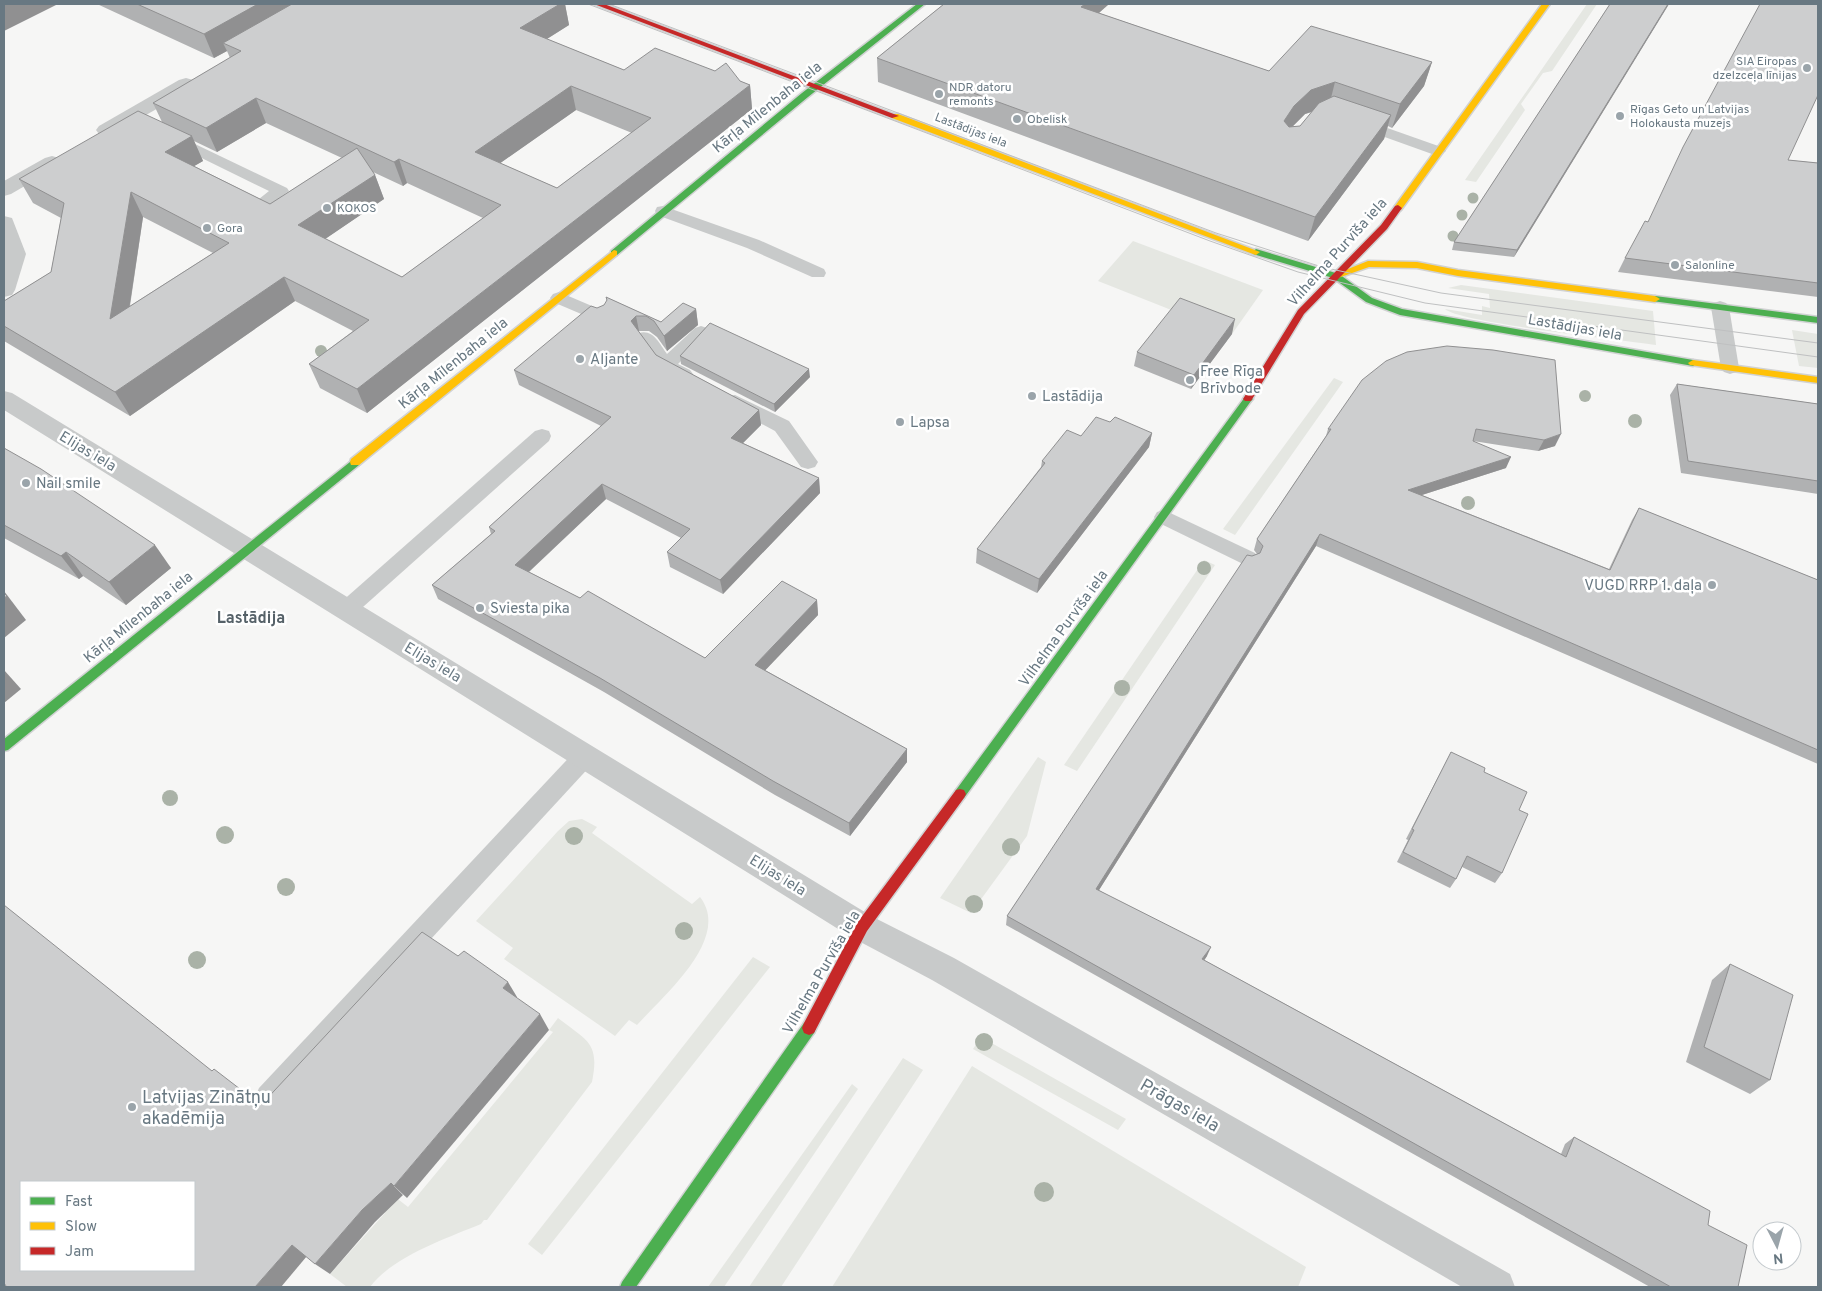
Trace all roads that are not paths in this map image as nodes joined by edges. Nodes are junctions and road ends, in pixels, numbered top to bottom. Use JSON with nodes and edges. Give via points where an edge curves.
{"nodes":[{"id":1,"x":598,"y":4,"type":"edge"},
{"id":2,"x":921,"y":4,"type":"edge"},
{"id":3,"x":1546,"y":4,"type":"edge"},
{"id":4,"x":206,"y":73,"type":"edge"},
{"id":5,"x":816,"y":86,"type":"junction"},
{"id":6,"x":129,"y":117,"type":"junction"},
{"id":7,"x":1346,"y":119,"type":"edge"},
{"id":8,"x":94,"y":137,"type":"edge"},
{"id":9,"x":1438,"y":151,"type":"junction"},
{"id":10,"x":68,"y":152,"type":"edge"},
{"id":11,"x":4,"y":190,"type":"edge"},
{"id":12,"x":262,"y":203,"type":"edge"},
{"id":13,"x":663,"y":211,"type":"junction"},
{"id":14,"x":4,"y":223,"type":"edge"},
{"id":15,"x":818,"y":273,"type":"dead end"},
{"id":16,"x":1336,"y":276,"type":"junction"},
{"id":17,"x":4,"y":290,"type":"edge"},
{"id":18,"x":559,"y":298,"type":"junction"},
{"id":19,"x":1720,"y":308,"type":"junction"},
{"id":20,"x":600,"y":316,"type":"edge"},
{"id":21,"x":1818,"y":320,"type":"edge"},
{"id":22,"x":701,"y":332,"type":"edge"},
{"id":23,"x":645,"y":337,"type":"edge"},
{"id":24,"x":666,"y":364,"type":"junction"},
{"id":25,"x":1730,"y":368,"type":"junction"},
{"id":26,"x":1818,"y":380,"type":"edge"},
{"id":27,"x":700,"y":383,"type":"edge"},
{"id":28,"x":717,"y":392,"type":"edge"},
{"id":29,"x":4,"y":399,"type":"edge"},
{"id":30,"x":542,"y":436,"type":"dead end"},
{"id":31,"x":808,"y":462,"type":"dead end"},
{"id":32,"x":1164,"y":518,"type":"junction"},
{"id":33,"x":247,"y":548,"type":"junction"},
{"id":34,"x":1248,"y":558,"type":"edge"},
{"id":35,"x":347,"y":609,"type":"junction"},
{"id":36,"x":4,"y":746,"type":"edge"},
{"id":37,"x":586,"y":755,"type":"junction"},
{"id":38,"x":862,"y":926,"type":"junction"},
{"id":39,"x":268,"y":1097,"type":"edge"},
{"id":40,"x":627,"y":1287,"type":"edge"},
{"id":41,"x":1496,"y":1287,"type":"edge"}],
"edges":[{"from":1,"to":5,"type":"street","name":"Lastādijas iela"},
{"from":2,"to":5,"type":"street","name":"Kārļa Mīlenbaha iela"},
{"from":3,"to":9,"type":"street","name":"Vilhelma Purvīša iela"},
{"from":4,"to":6,"type":"street"},
{"from":5,"to":13,"type":"street","name":"Kārļa Mīlenbaha iela"},
{"from":5,"to":16,"type":"street","name":"Lastādijas iela","via":[[1213,237]]},
{"from":6,"to":8,"type":"street"},
{"from":6,"to":12,"type":"lane","via":[[281,191]]},
{"from":7,"to":9,"type":"lane"},
{"from":9,"to":16,"type":"street","name":"Vilhelma Purvīša iela","via":[[1384,227]]},
{"from":10,"to":11,"type":"street"},
{"from":13,"to":15,"type":"lane","via":[[753,244]]},
{"from":13,"to":18,"type":"street","name":"Kārļa Mīlenbaha iela"},
{"from":14,"to":17,"type":"street","via":[[15,254]]},
{"from":16,"to":19,"type":"street","via":[[1368,264],[1417,265]]},
{"from":16,"to":25,"type":"street","name":"Lastādijas iela","via":[[1369,300],[1400,312]]},
{"from":16,"to":32,"type":"street","name":"Vilhelma Purvīša iela","via":[[1300,312],[1249,399]]},
{"from":18,"to":20,"type":"lane"},
{"from":18,"to":33,"type":"street","name":"Kārļa Mīlenbaha iela"},
{"from":19,"to":21,"type":"street"},
{"from":19,"to":25,"type":"lane"},
{"from":22,"to":24,"type":"lane"},
{"from":23,"to":24,"type":"lane"},
{"from":24,"to":27,"type":"lane"},
{"from":25,"to":26,"type":"street","name":"Lastādijas iela"},
{"from":28,"to":31,"type":"lane","via":[[782,426]]},
{"from":29,"to":33,"type":"street","name":"Elijas iela"},
{"from":30,"to":35,"type":"lane"},
{"from":32,"to":34,"type":"lane"},
{"from":32,"to":38,"type":"street","name":"Vilhelma Purvīša iela"},
{"from":33,"to":35,"type":"street","name":"Elijas iela"},
{"from":33,"to":36,"type":"street","name":"Kārļa Mīlenbaha iela"},
{"from":35,"to":37,"type":"street","name":"Elijas iela"},
{"from":37,"to":38,"type":"street","name":"Elijas iela"},
{"from":37,"to":39,"type":"lane"},
{"from":38,"to":40,"type":"street","name":"Vilhelma Purvīša iela","via":[[811,1025]]},
{"from":38,"to":41,"type":"street","name":"Prāgas iela","via":[[943,969]]}]}
